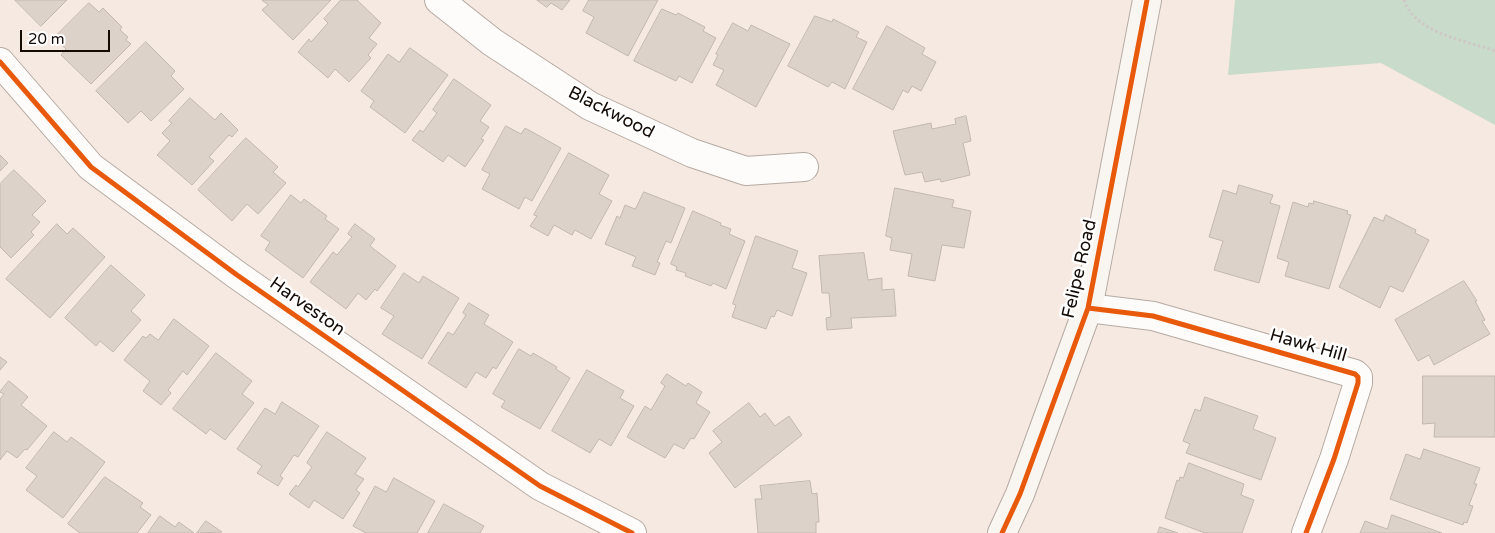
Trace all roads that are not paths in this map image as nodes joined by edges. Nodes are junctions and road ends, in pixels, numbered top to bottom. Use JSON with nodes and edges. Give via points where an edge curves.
{"nodes":[{"id":1,"x":439,"y":0,"type":"edge"},
{"id":2,"x":1147,"y":0,"type":"edge"},
{"id":3,"x":0,"y":62,"type":"edge"},
{"id":4,"x":804,"y":167,"type":"dead end"},
{"id":5,"x":1088,"y":308,"type":"junction"},
{"id":6,"x":632,"y":533,"type":"edge"},
{"id":7,"x":1002,"y":533,"type":"edge"},
{"id":8,"x":1306,"y":533,"type":"edge"}],
"edges":[{"from":1,"to":4,"type":"street","name":"Blackwood","via":[[492,42],[590,106],[692,153],[746,171]]},
{"from":2,"to":5,"type":"main road","name":"Felipe Road"},
{"from":3,"to":6,"type":"street","name":"Harveston","via":[[91,167],[237,275],[540,486]]},
{"from":5,"to":7,"type":"main road","name":"Felipe Road","via":[[1020,494]]},
{"from":5,"to":8,"type":"street","name":"Hawk Hill","via":[[1153,316],[1358,377],[1334,459]]}]}
